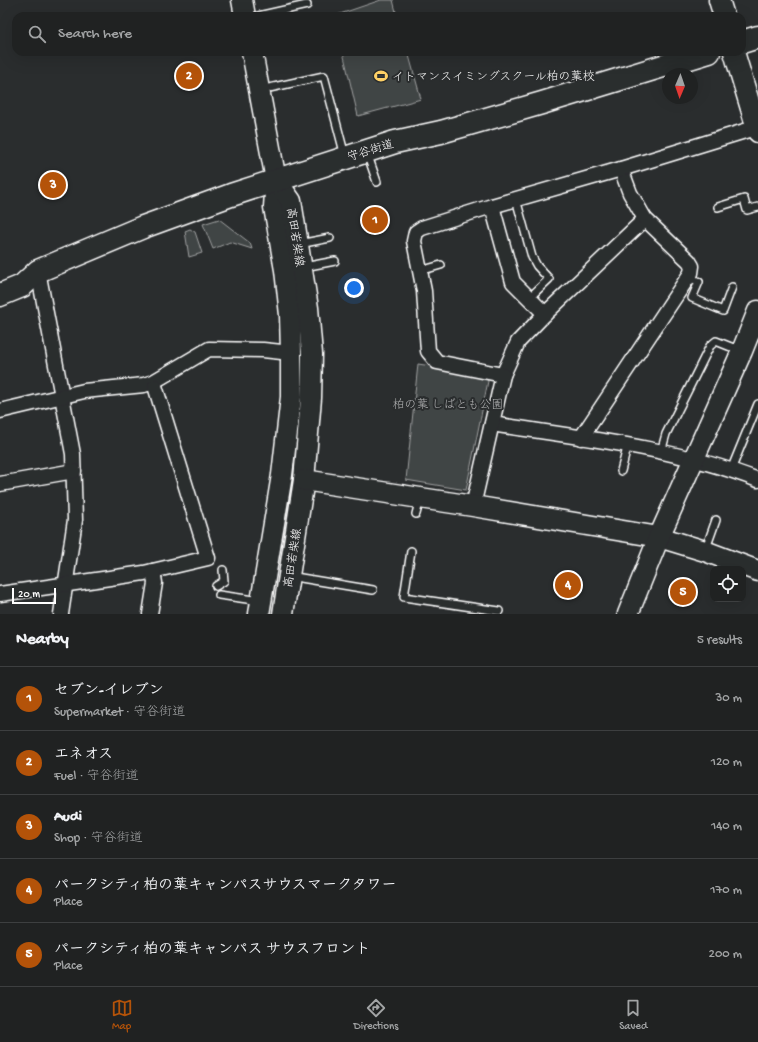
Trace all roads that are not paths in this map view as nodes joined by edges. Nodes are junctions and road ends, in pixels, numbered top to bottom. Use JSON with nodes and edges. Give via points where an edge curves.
{"nodes":[{"id":1,"x":242,"y":0,"type":"edge"},
{"id":2,"x":719,"y":0,"type":"edge"},
{"id":3,"x":307,"y":5,"type":"dead end"},
{"id":4,"x":245,"y":12,"type":"edge"},
{"id":5,"x":276,"y":12,"type":"edge"},
{"id":6,"x":723,"y":12,"type":"edge"},
{"id":7,"x":758,"y":37,"type":"edge"},
{"id":8,"x":746,"y":41,"type":"edge"},
{"id":9,"x":253,"y":56,"type":"edge"},
{"id":10,"x":696,"y":56,"type":"edge"},
{"id":11,"x":735,"y":56,"type":"edge"},
{"id":12,"x":260,"y":90,"type":"junction"},
{"id":13,"x":758,"y":129,"type":"edge"},
{"id":14,"x":366,"y":151,"type":"junction"},
{"id":15,"x":346,"y":158,"type":"junction"},
{"id":16,"x":621,"y":169,"type":"junction"},
{"id":17,"x":276,"y":180,"type":"junction"},
{"id":18,"x":377,"y":182,"type":"dead end"},
{"id":19,"x":516,"y":199,"type":"junction"},
{"id":20,"x":492,"y":206,"type":"junction"},
{"id":21,"x":718,"y":207,"type":"dead end"},
{"id":22,"x":758,"y":207,"type":"edge"},
{"id":23,"x":645,"y":219,"type":"junction"},
{"id":24,"x":330,"y":238,"type":"dead end"},
{"id":25,"x":298,"y":244,"type":"junction"},
{"id":26,"x":335,"y":261,"type":"dead end"},
{"id":27,"x":442,"y":265,"type":"dead end"},
{"id":28,"x":301,"y":267,"type":"junction"},
{"id":29,"x":38,"y":271,"type":"junction"},
{"id":30,"x":420,"y":271,"type":"junction"},
{"id":31,"x":688,"y":276,"type":"junction"},
{"id":32,"x":0,"y":278,"type":"edge"},
{"id":33,"x":732,"y":287,"type":"dead end"},
{"id":34,"x":0,"y":295,"type":"edge"},
{"id":35,"x":529,"y":298,"type":"junction"},
{"id":36,"x":758,"y":311,"type":"edge"},
{"id":37,"x":545,"y":314,"type":"junction"},
{"id":38,"x":742,"y":352,"type":"junction"},
{"id":39,"x":291,"y":353,"type":"junction"},
{"id":40,"x":503,"y":375,"type":"junction"},
{"id":41,"x":155,"y":386,"type":"dead end"},
{"id":42,"x":62,"y":396,"type":"junction"},
{"id":43,"x":758,"y":404,"type":"edge"},
{"id":44,"x":0,"y":411,"type":"edge"},
{"id":45,"x":492,"y":424,"type":"junction"},
{"id":46,"x":581,"y":438,"type":"junction"},
{"id":47,"x":628,"y":444,"type":"junction"},
{"id":48,"x":661,"y":452,"type":"junction"},
{"id":49,"x":694,"y":460,"type":"junction"},
{"id":50,"x":731,"y":470,"type":"junction"},
{"id":51,"x":74,"y":471,"type":"junction"},
{"id":52,"x":621,"y":471,"type":"dead end"},
{"id":53,"x":304,"y":480,"type":"junction"},
{"id":54,"x":758,"y":480,"type":"edge"},
{"id":55,"x":0,"y":484,"type":"edge"},
{"id":56,"x":473,"y":506,"type":"junction"},
{"id":57,"x":716,"y":520,"type":"dead end"},
{"id":58,"x":659,"y":537,"type":"junction"},
{"id":59,"x":411,"y":551,"type":"dead end"},
{"id":60,"x":705,"y":551,"type":"junction"},
{"id":61,"x":222,"y":570,"type":"dead end"},
{"id":62,"x":153,"y":571,"type":"junction"},
{"id":63,"x":758,"y":571,"type":"edge"},
{"id":64,"x":289,"y":576,"type":"junction"},
{"id":65,"x":65,"y":584,"type":"junction"},
{"id":66,"x":216,"y":586,"type":"dead end"},
{"id":67,"x":373,"y":590,"type":"dead end"},
{"id":68,"x":0,"y":594,"type":"edge"},
{"id":69,"x":219,"y":595,"type":"dead end"},
{"id":70,"x":260,"y":608,"type":"edge"},
{"id":71,"x":499,"y":611,"type":"dead end"},
{"id":72,"x":61,"y":614,"type":"edge"},
{"id":73,"x":150,"y":614,"type":"edge"},
{"id":74,"x":283,"y":614,"type":"edge"},
{"id":75,"x":628,"y":614,"type":"edge"}],
"edges":[{"from":1,"to":4,"type":"street"},
{"from":2,"to":6,"type":"street"},
{"from":3,"to":5,"type":"lane"},
{"from":7,"to":8,"type":"main road"},
{"from":9,"to":12,"type":"street"},
{"from":10,"to":14,"type":"main road","name":"守谷街道","via":[[441,132]]},
{"from":11,"to":13,"type":"street"},
{"from":12,"to":15,"type":"lane","via":[[324,76]]},
{"from":12,"to":17,"type":"street"},
{"from":13,"to":16,"type":"street"},
{"from":14,"to":15,"type":"main road","name":"守谷街道"},
{"from":14,"to":18,"type":"lane"},
{"from":15,"to":17,"type":"main road","name":"守谷街道"},
{"from":16,"to":19,"type":"street"},
{"from":16,"to":23,"type":"street","via":[[630,194]]},
{"from":17,"to":25,"type":"street","name":"高田若柴線","via":[[291,201]]},
{"from":17,"to":29,"type":"main road","name":"守谷街道","via":[[143,227]]},
{"from":17,"to":39,"type":"street","name":"高田若柴線","via":[[274,207],[285,270]]},
{"from":19,"to":20,"type":"street"},
{"from":19,"to":35,"type":"lane","via":[[532,257],[549,278]]},
{"from":20,"to":30,"type":"street","via":[[416,232],[414,241]]},
{"from":20,"to":35,"type":"street","via":[[513,282]]},
{"from":21,"to":22,"type":"lane","via":[[744,199],[747,210]]},
{"from":23,"to":31,"type":"street","via":[[689,260],[692,266]]},
{"from":23,"to":37,"type":"street"},
{"from":24,"to":25,"type":"lane"},
{"from":25,"to":28,"type":"street","name":"高田若柴線"},
{"from":26,"to":28,"type":"lane"},
{"from":27,"to":30,"type":"lane"},
{"from":28,"to":53,"type":"street","name":"高田若柴線","via":[[312,354]]},
{"from":29,"to":32,"type":"main road","name":"守谷街道","via":[[21,270]]},
{"from":29,"to":34,"type":"main road","name":"守谷街道","via":[[22,286]]},
{"from":29,"to":42,"type":"street"},
{"from":30,"to":40,"type":"street","via":[[428,351],[437,362]]},
{"from":31,"to":33,"type":"lane","via":[[699,282],[692,298],[723,311]]},
{"from":31,"to":46,"type":"street"},
{"from":35,"to":37,"type":"street"},
{"from":36,"to":38,"type":"street"},
{"from":37,"to":40,"type":"street","via":[[518,342]]},
{"from":38,"to":48,"type":"lane","via":[[716,341],[710,346],[666,434]]},
{"from":38,"to":49,"type":"street"},
{"from":39,"to":42,"type":"street","via":[[209,349],[144,385],[84,390]]},
{"from":39,"to":70,"type":"street","name":"高田若柴線","via":[[291,398],[282,475]]},
{"from":40,"to":45,"type":"street"},
{"from":41,"to":62,"type":"street","via":[[208,558]]},
{"from":42,"to":44,"type":"street"},
{"from":42,"to":51,"type":"street"},
{"from":43,"to":50,"type":"lane"},
{"from":45,"to":46,"type":"street"},
{"from":45,"to":56,"type":"street"},
{"from":46,"to":47,"type":"street"},
{"from":47,"to":48,"type":"street"},
{"from":47,"to":52,"type":"lane"},
{"from":48,"to":49,"type":"street"},
{"from":49,"to":50,"type":"street"},
{"from":49,"to":58,"type":"street"},
{"from":50,"to":54,"type":"street"},
{"from":51,"to":55,"type":"street"},
{"from":51,"to":65,"type":"street","via":[[75,520]]},
{"from":53,"to":56,"type":"street","via":[[418,506]]},
{"from":53,"to":64,"type":"street","name":"高田若柴線"},
{"from":56,"to":58,"type":"street"},
{"from":57,"to":60,"type":"lane"},
{"from":58,"to":60,"type":"street"},
{"from":58,"to":75,"type":"street"},
{"from":59,"to":71,"type":"lane","via":[[404,597]]},
{"from":60,"to":63,"type":"street"},
{"from":61,"to":66,"type":"lane","via":[[224,581]]},
{"from":62,"to":65,"type":"street"},
{"from":62,"to":73,"type":"street","via":[[155,583]]},
{"from":64,"to":67,"type":"lane"},
{"from":64,"to":74,"type":"street","name":"高田若柴線"},
{"from":65,"to":68,"type":"street"},
{"from":65,"to":72,"type":"street"},
{"from":69,"to":70,"type":"lane"}]}
